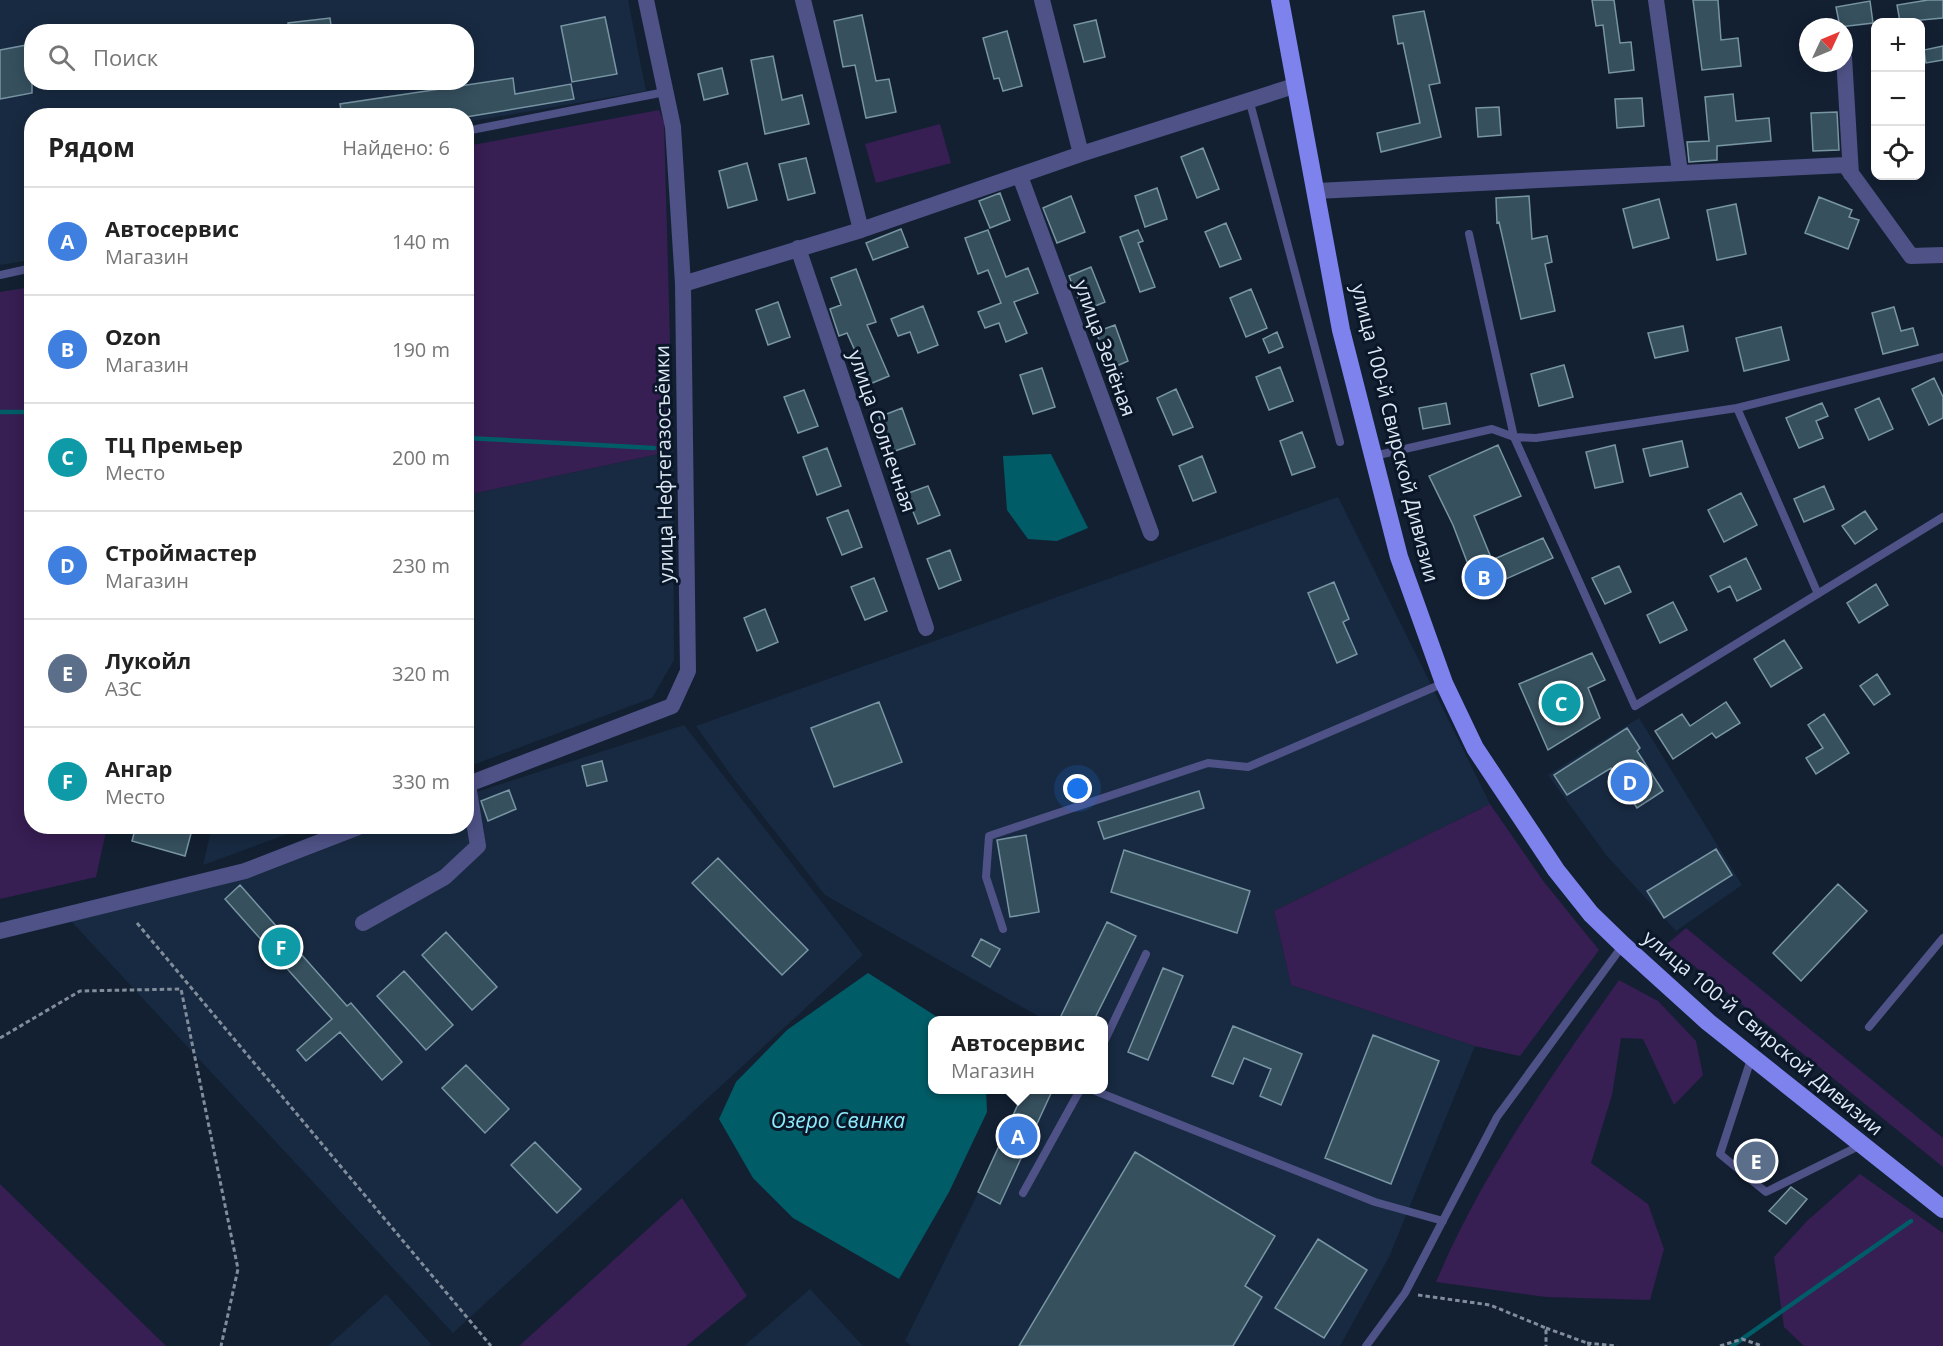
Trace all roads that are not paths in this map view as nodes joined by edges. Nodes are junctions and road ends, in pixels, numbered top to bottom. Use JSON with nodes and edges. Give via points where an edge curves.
{"nodes":[{"id":1,"x":646,"y":0,"type":"edge"},
{"id":2,"x":803,"y":0,"type":"edge"},
{"id":3,"x":1042,"y":0,"type":"edge"},
{"id":4,"x":1280,"y":0,"type":"edge"},
{"id":5,"x":1656,"y":0,"type":"edge"},
{"id":6,"x":1845,"y":72,"type":"edge"},
{"id":7,"x":1294,"y":86,"type":"junction"},
{"id":8,"x":665,"y":92,"type":"junction"},
{"id":9,"x":1249,"y":99,"type":"junction"},
{"id":10,"x":474,"y":129,"type":"edge"},
{"id":11,"x":1080,"y":154,"type":"junction"},
{"id":12,"x":1680,"y":172,"type":"junction"},
{"id":13,"x":1851,"y":174,"type":"junction"},
{"id":14,"x":1020,"y":176,"type":"junction"},
{"id":15,"x":1316,"y":190,"type":"junction"},
{"id":16,"x":861,"y":230,"type":"junction"},
{"id":17,"x":1469,"y":234,"type":"dead end"},
{"id":18,"x":798,"y":248,"type":"junction"},
{"id":19,"x":1943,"y":255,"type":"edge"},
{"id":20,"x":24,"y":270,"type":"edge"},
{"id":21,"x":0,"y":275,"type":"edge"},
{"id":22,"x":683,"y":284,"type":"junction"},
{"id":23,"x":1943,"y":358,"type":"edge"},
{"id":24,"x":1737,"y":408,"type":"junction"},
{"id":25,"x":1514,"y":437,"type":"junction"},
{"id":26,"x":1340,"y":442,"type":"dead end"},
{"id":27,"x":1374,"y":456,"type":"junction"},
{"id":28,"x":1943,"y":517,"type":"edge"},
{"id":29,"x":1151,"y":533,"type":"dead end"},
{"id":30,"x":1818,"y":594,"type":"junction"},
{"id":31,"x":926,"y":628,"type":"dead end"},
{"id":32,"x":1444,"y":683,"type":"junction"},
{"id":33,"x":474,"y":782,"type":"edge"},
{"id":34,"x":474,"y":824,"type":"edge"},
{"id":35,"x":340,"y":834,"type":"edge"},
{"id":36,"x":363,"y":923,"type":"dead end"},
{"id":37,"x":1003,"y":929,"type":"dead end"},
{"id":38,"x":0,"y":932,"type":"edge"},
{"id":39,"x":1943,"y":939,"type":"edge"},
{"id":40,"x":1623,"y":945,"type":"junction"},
{"id":41,"x":1146,"y":954,"type":"dead end"},
{"id":42,"x":1869,"y":1027,"type":"dead end"},
{"id":43,"x":1108,"y":1034,"type":"edge"},
{"id":44,"x":1752,"y":1056,"type":"junction"},
{"id":45,"x":1077,"y":1094,"type":"edge"},
{"id":46,"x":1105,"y":1094,"type":"edge"},
{"id":47,"x":1861,"y":1145,"type":"junction"},
{"id":48,"x":1023,"y":1193,"type":"dead end"},
{"id":49,"x":1943,"y":1209,"type":"edge"},
{"id":50,"x":1443,"y":1221,"type":"junction"},
{"id":51,"x":1366,"y":1346,"type":"edge"}],
"edges":[{"from":1,"to":8,"type":"street","name":"улица Нефтегазосъёмки"},
{"from":2,"to":16,"type":"street"},
{"from":3,"to":11,"type":"street"},
{"from":4,"to":7,"type":"main road","name":"улица 100-й Свирской Дивизии"},
{"from":5,"to":12,"type":"street"},
{"from":6,"to":13,"type":"street"},
{"from":7,"to":9,"type":"street"},
{"from":7,"to":15,"type":"main road","name":"улица 100-й Свирской Дивизии"},
{"from":8,"to":10,"type":"lane"},
{"from":8,"to":22,"type":"street","name":"улица Нефтегазосъёмки","via":[[673,127]]},
{"from":9,"to":11,"type":"street"},
{"from":9,"to":26,"type":"lane"},
{"from":11,"to":14,"type":"street"},
{"from":12,"to":13,"type":"street","via":[[1845,165]]},
{"from":12,"to":15,"type":"street"},
{"from":13,"to":19,"type":"street","via":[[1911,256]]},
{"from":14,"to":16,"type":"street"},
{"from":14,"to":29,"type":"street","name":"улица Зелёная"},
{"from":15,"to":27,"type":"main road","name":"улица 100-й Свирской Дивизии","via":[[1341,330]]},
{"from":16,"to":18,"type":"street"},
{"from":17,"to":25,"type":"lane"},
{"from":18,"to":22,"type":"street"},
{"from":18,"to":31,"type":"street","name":"улица Солнечная"},
{"from":20,"to":21,"type":"lane"},
{"from":22,"to":33,"type":"street","name":"улица Нефтегазосъёмки","via":[[688,671],[672,706]]},
{"from":23,"to":24,"type":"lane"},
{"from":24,"to":25,"type":"lane","via":[[1536,438]]},
{"from":24,"to":30,"type":"lane"},
{"from":25,"to":27,"type":"lane","via":[[1491,429]]},
{"from":25,"to":30,"type":"lane","via":[[1635,706]]},
{"from":27,"to":32,"type":"main road","name":"улица 100-й Свирской Дивизии","via":[[1399,557]]},
{"from":28,"to":30,"type":"lane"},
{"from":32,"to":37,"type":"lane","via":[[1248,767],[1208,763],[988,836],[986,877]]},
{"from":32,"to":40,"type":"main road","name":"улица 100-й Свирской Дивизии","via":[[1475,748],[1526,827],[1591,914]]},
{"from":34,"to":36,"type":"street","via":[[478,846],[445,877]]},
{"from":35,"to":38,"type":"street","via":[[245,871]]},
{"from":39,"to":42,"type":"lane"},
{"from":40,"to":44,"type":"main road","name":"улица 100-й Свирской Дивизии"},
{"from":40,"to":50,"type":"lane","via":[[1497,1117]]},
{"from":41,"to":43,"type":"lane"},
{"from":44,"to":47,"type":"main road","name":"улица 100-й Свирской Дивизии"},
{"from":44,"to":47,"type":"lane","via":[[1720,1154],[1766,1192]]},
{"from":45,"to":48,"type":"lane"},
{"from":46,"to":50,"type":"lane","via":[[1375,1202]]},
{"from":47,"to":49,"type":"main road","name":"улица 100-й Свирской Дивизии"},
{"from":50,"to":51,"type":"lane","via":[[1405,1293]]}]}
